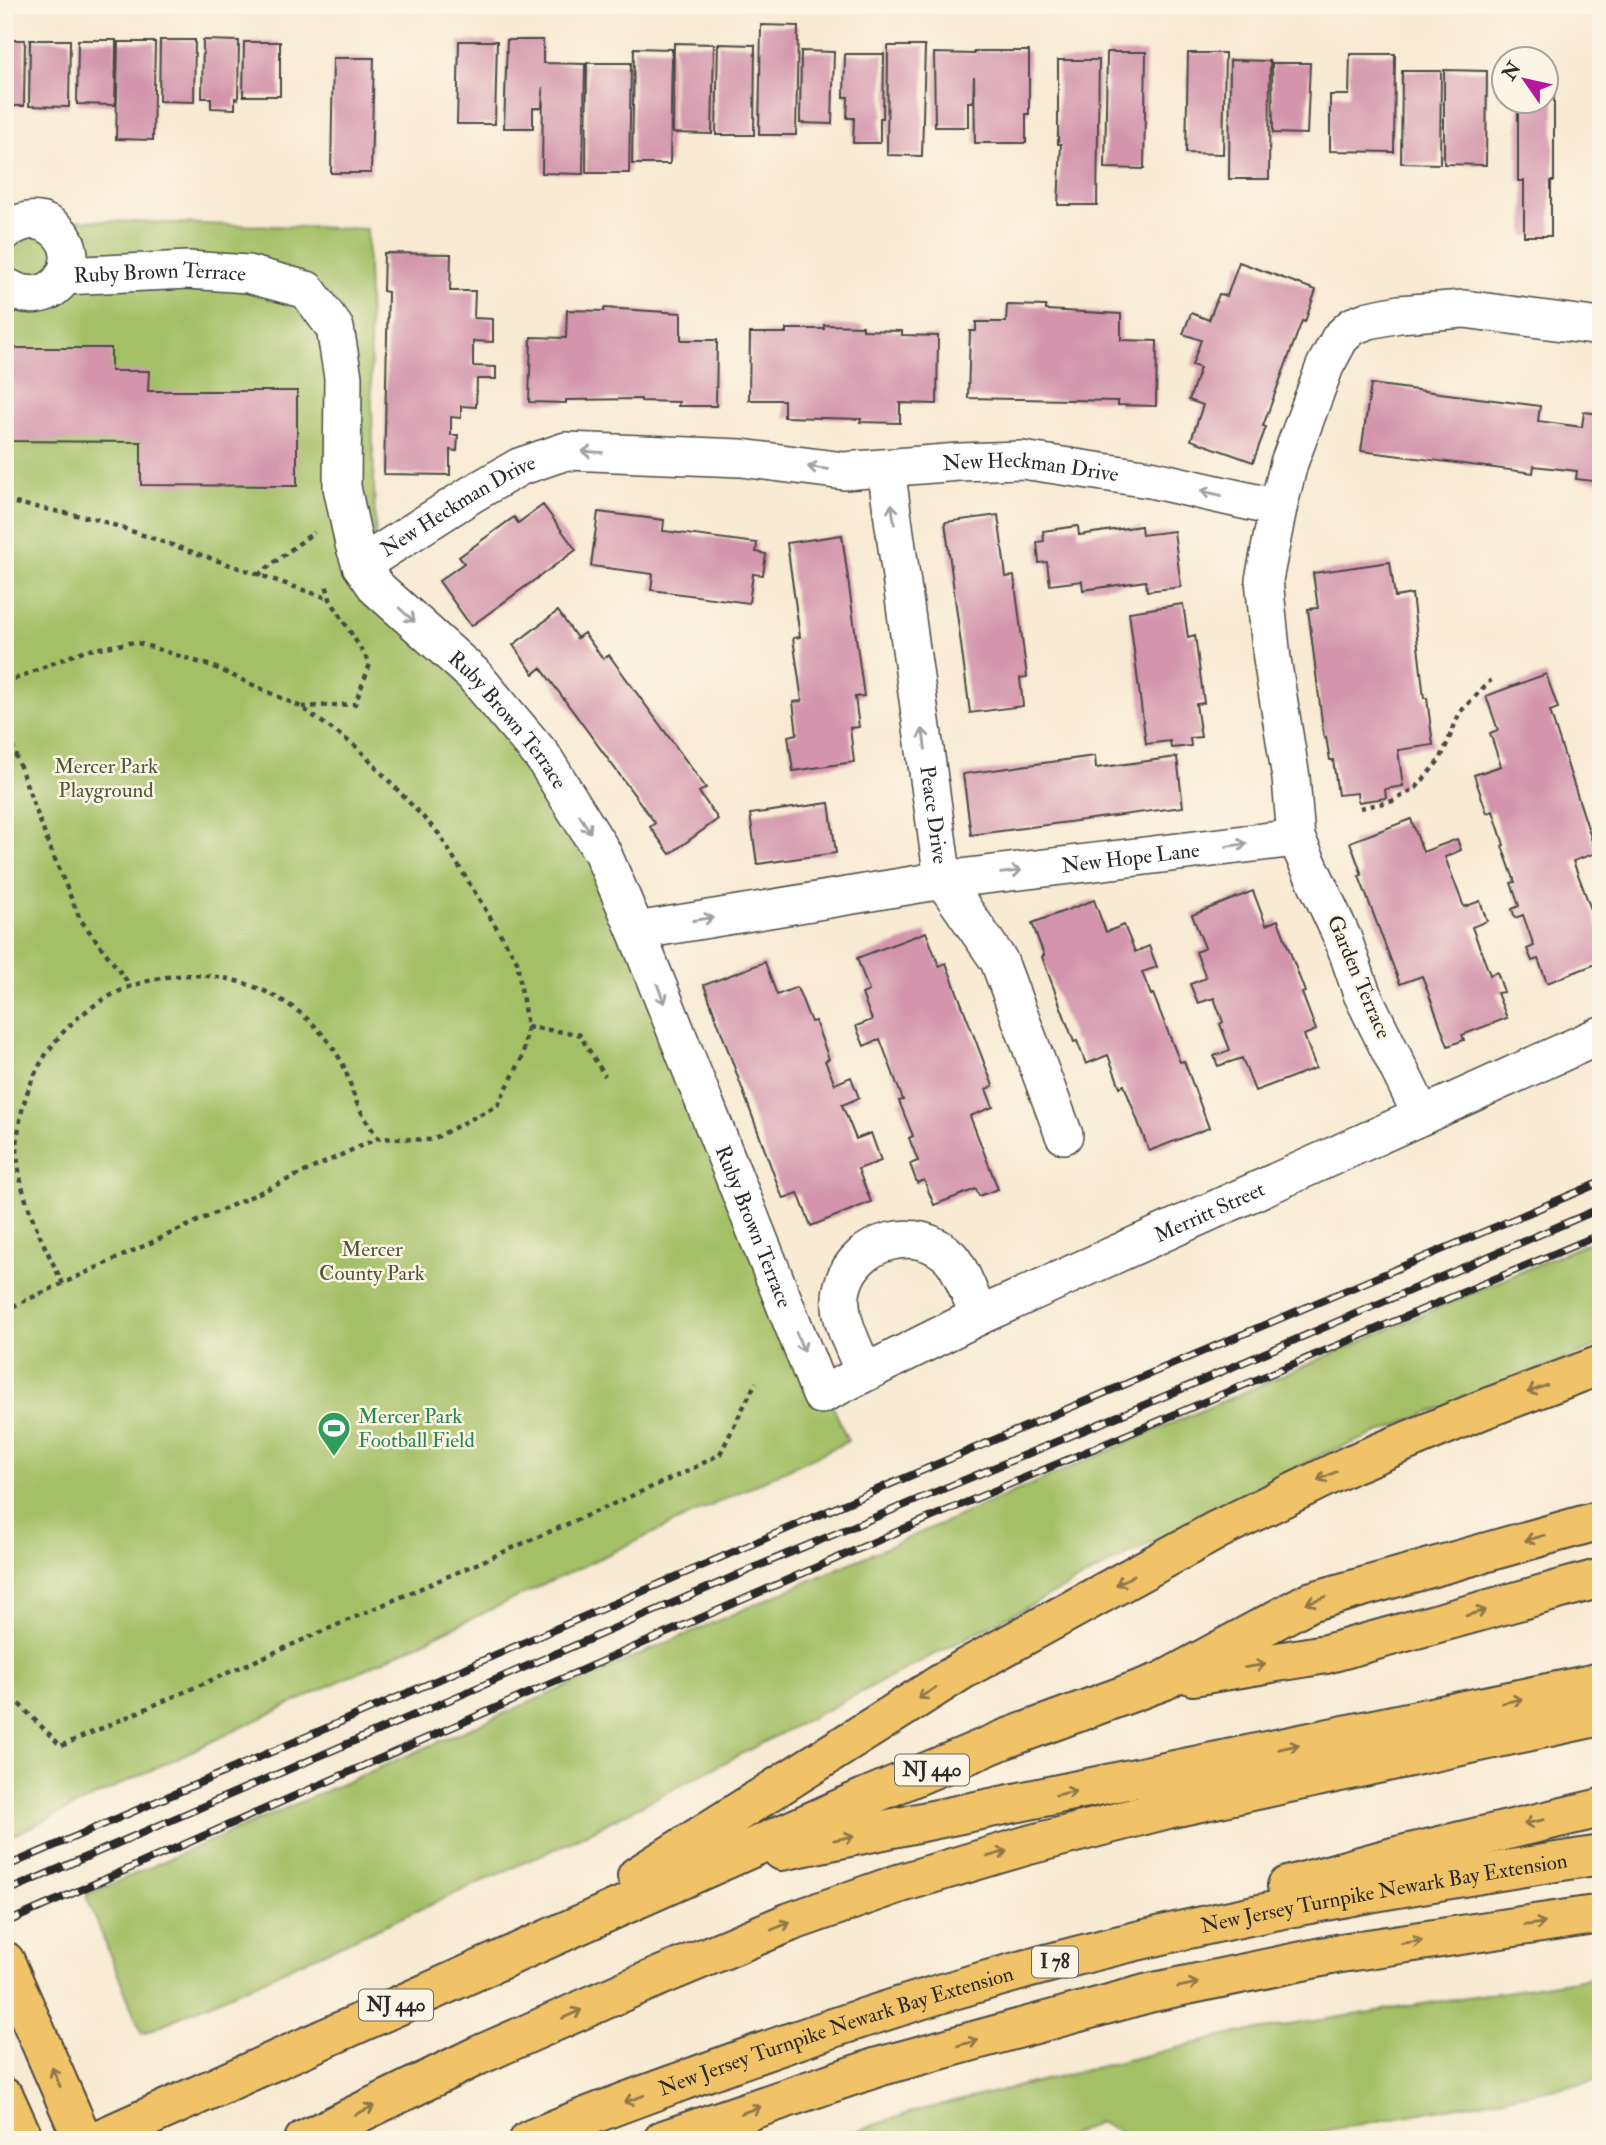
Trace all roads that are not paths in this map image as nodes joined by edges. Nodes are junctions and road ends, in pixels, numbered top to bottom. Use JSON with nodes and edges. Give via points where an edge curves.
{"nodes":[{"id":1,"x":5,"y":231,"type":"edge"},
{"id":2,"x":64,"y":276,"type":"junction"},
{"id":3,"x":5,"y":286,"type":"edge"},
{"id":4,"x":1601,"y":327,"type":"edge"},
{"id":5,"x":886,"y":468,"type":"junction"},
{"id":6,"x":1278,"y":508,"type":"junction"},
{"id":7,"x":361,"y":565,"type":"junction"},
{"id":8,"x":1296,"y":838,"type":"junction"},
{"id":9,"x":943,"y":880,"type":"junction"},
{"id":10,"x":636,"y":931,"type":"junction"},
{"id":11,"x":1601,"y":1035,"type":"edge"},
{"id":12,"x":1422,"y":1116,"type":"junction"},
{"id":13,"x":1064,"y":1135,"type":"dead end"},
{"id":14,"x":979,"y":1315,"type":"junction"},
{"id":15,"x":1601,"y":1364,"type":"edge"},
{"id":16,"x":864,"y":1372,"type":"junction"},
{"id":17,"x":821,"y":1395,"type":"joint"},
{"id":18,"x":1601,"y":1520,"type":"edge"},
{"id":19,"x":1601,"y":1578,"type":"edge"},
{"id":20,"x":1163,"y":1681,"type":"junction"},
{"id":21,"x":1601,"y":1682,"type":"edge"},
{"id":22,"x":1601,"y":1716,"type":"edge"},
{"id":23,"x":1601,"y":1808,"type":"edge"},
{"id":24,"x":1601,"y":1855,"type":"edge"},
{"id":25,"x":705,"y":1867,"type":"junction"},
{"id":26,"x":1601,"y":1914,"type":"edge"},
{"id":27,"x":523,"y":1948,"type":"junction"},
{"id":28,"x":5,"y":1961,"type":"edge"},
{"id":29,"x":1043,"y":1964,"type":"junction"},
{"id":30,"x":5,"y":2098,"type":"edge"},
{"id":31,"x":24,"y":2140,"type":"edge"},
{"id":32,"x":83,"y":2140,"type":"edge"},
{"id":33,"x":97,"y":2140,"type":"edge"},
{"id":34,"x":304,"y":2140,"type":"edge"},
{"id":35,"x":529,"y":2140,"type":"edge"},
{"id":36,"x":663,"y":2140,"type":"edge"}],
"edges":[{"from":1,"to":2,"type":"street","via":[[31,220],[58,231],[69,258]]},
{"from":2,"to":3,"type":"street","via":[[47,293],[32,296]]},
{"from":2,"to":7,"type":"street","name":"Ruby Brown Terrace","via":[[188,270],[248,274],[307,290],[335,328],[343,377],[342,486]]},
{"from":4,"to":6,"type":"street","via":[[1464,309],[1399,314],[1353,326],[1340,338],[1325,366],[1289,463]]},
{"from":6,"to":5,"type":"street","name":"New Heckman Drive","one_way":true,"via":[[1150,479],[1022,460]]},
{"from":5,"to":7,"type":"street","name":"New Heckman Drive","one_way":true,"via":[[844,471],[741,458],[566,451],[519,467]]},
{"from":9,"to":5,"type":"street","name":"Peace Drive","one_way":true},
{"from":6,"to":8,"type":"street","via":[[1264,580]]},
{"from":7,"to":10,"type":"street","name":"Ruby Brown Terrace","one_way":true,"via":[[377,588],[473,674],[543,757],[602,852]]},
{"from":9,"to":8,"type":"street","name":"New Hope Lane","one_way":true},
{"from":8,"to":12,"type":"street","name":"Garden Terrace","via":[[1343,939],[1362,994]]},
{"from":10,"to":9,"type":"street","name":"New Hope Lane","one_way":true},
{"from":9,"to":13,"type":"street","name":"Peace Drive","via":[[999,961]]},
{"from":10,"to":17,"type":"street","name":"Ruby Brown Terrace","one_way":true},
{"from":11,"to":12,"type":"street","name":"Merritt Street"},
{"from":12,"to":14,"type":"street","name":"Merritt Street"},
{"from":14,"to":16,"type":"street","name":"Merritt Street"},
{"from":14,"to":16,"type":"street","via":[[952,1258],[930,1243],[903,1238],[877,1245],[855,1261],[842,1285],[841,1312]]},
{"from":15,"to":27,"type":"main road","one_way":true,"via":[[1352,1464],[1217,1530],[964,1669]]},
{"from":16,"to":17,"type":"street","name":"Merritt Street"},
{"from":18,"to":20,"type":"main road","number":"NJ 440","one_way":true,"via":[[1309,1602]]},
{"from":20,"to":19,"type":"main road","number":"NJ 440","one_way":true,"via":[[1326,1654]]},
{"from":20,"to":25,"type":"main road","number":"NJ 440","via":[[1005,1739]]},
{"from":25,"to":21,"type":"main road","one_way":true},
{"from":34,"to":22,"type":"main road","one_way":true,"via":[[629,1989],[790,1922],[898,1884],[1168,1809]]},
{"from":23,"to":29,"type":"main road","one_way":true,"via":[[1419,1850],[1255,1895]]},
{"from":24,"to":29,"type":"main road","name":"New Jersey Turnpike Newark Bay Extension","number":"I 78","via":[[1409,1885]]},
{"from":25,"to":27,"type":"main road","number":"NJ 440"},
{"from":36,"to":26,"type":"main road","one_way":true,"via":[[878,2067],[1149,1993],[1341,1953]]},
{"from":27,"to":33,"type":"main road","number":"NJ 440"},
{"from":32,"to":28,"type":"main road","one_way":true},
{"from":29,"to":35,"type":"main road","name":"New Jersey Turnpike Newark Bay Extension","number":"I 78","one_way":true,"via":[[867,2016]]},
{"from":30,"to":31,"type":"main road"}]}
